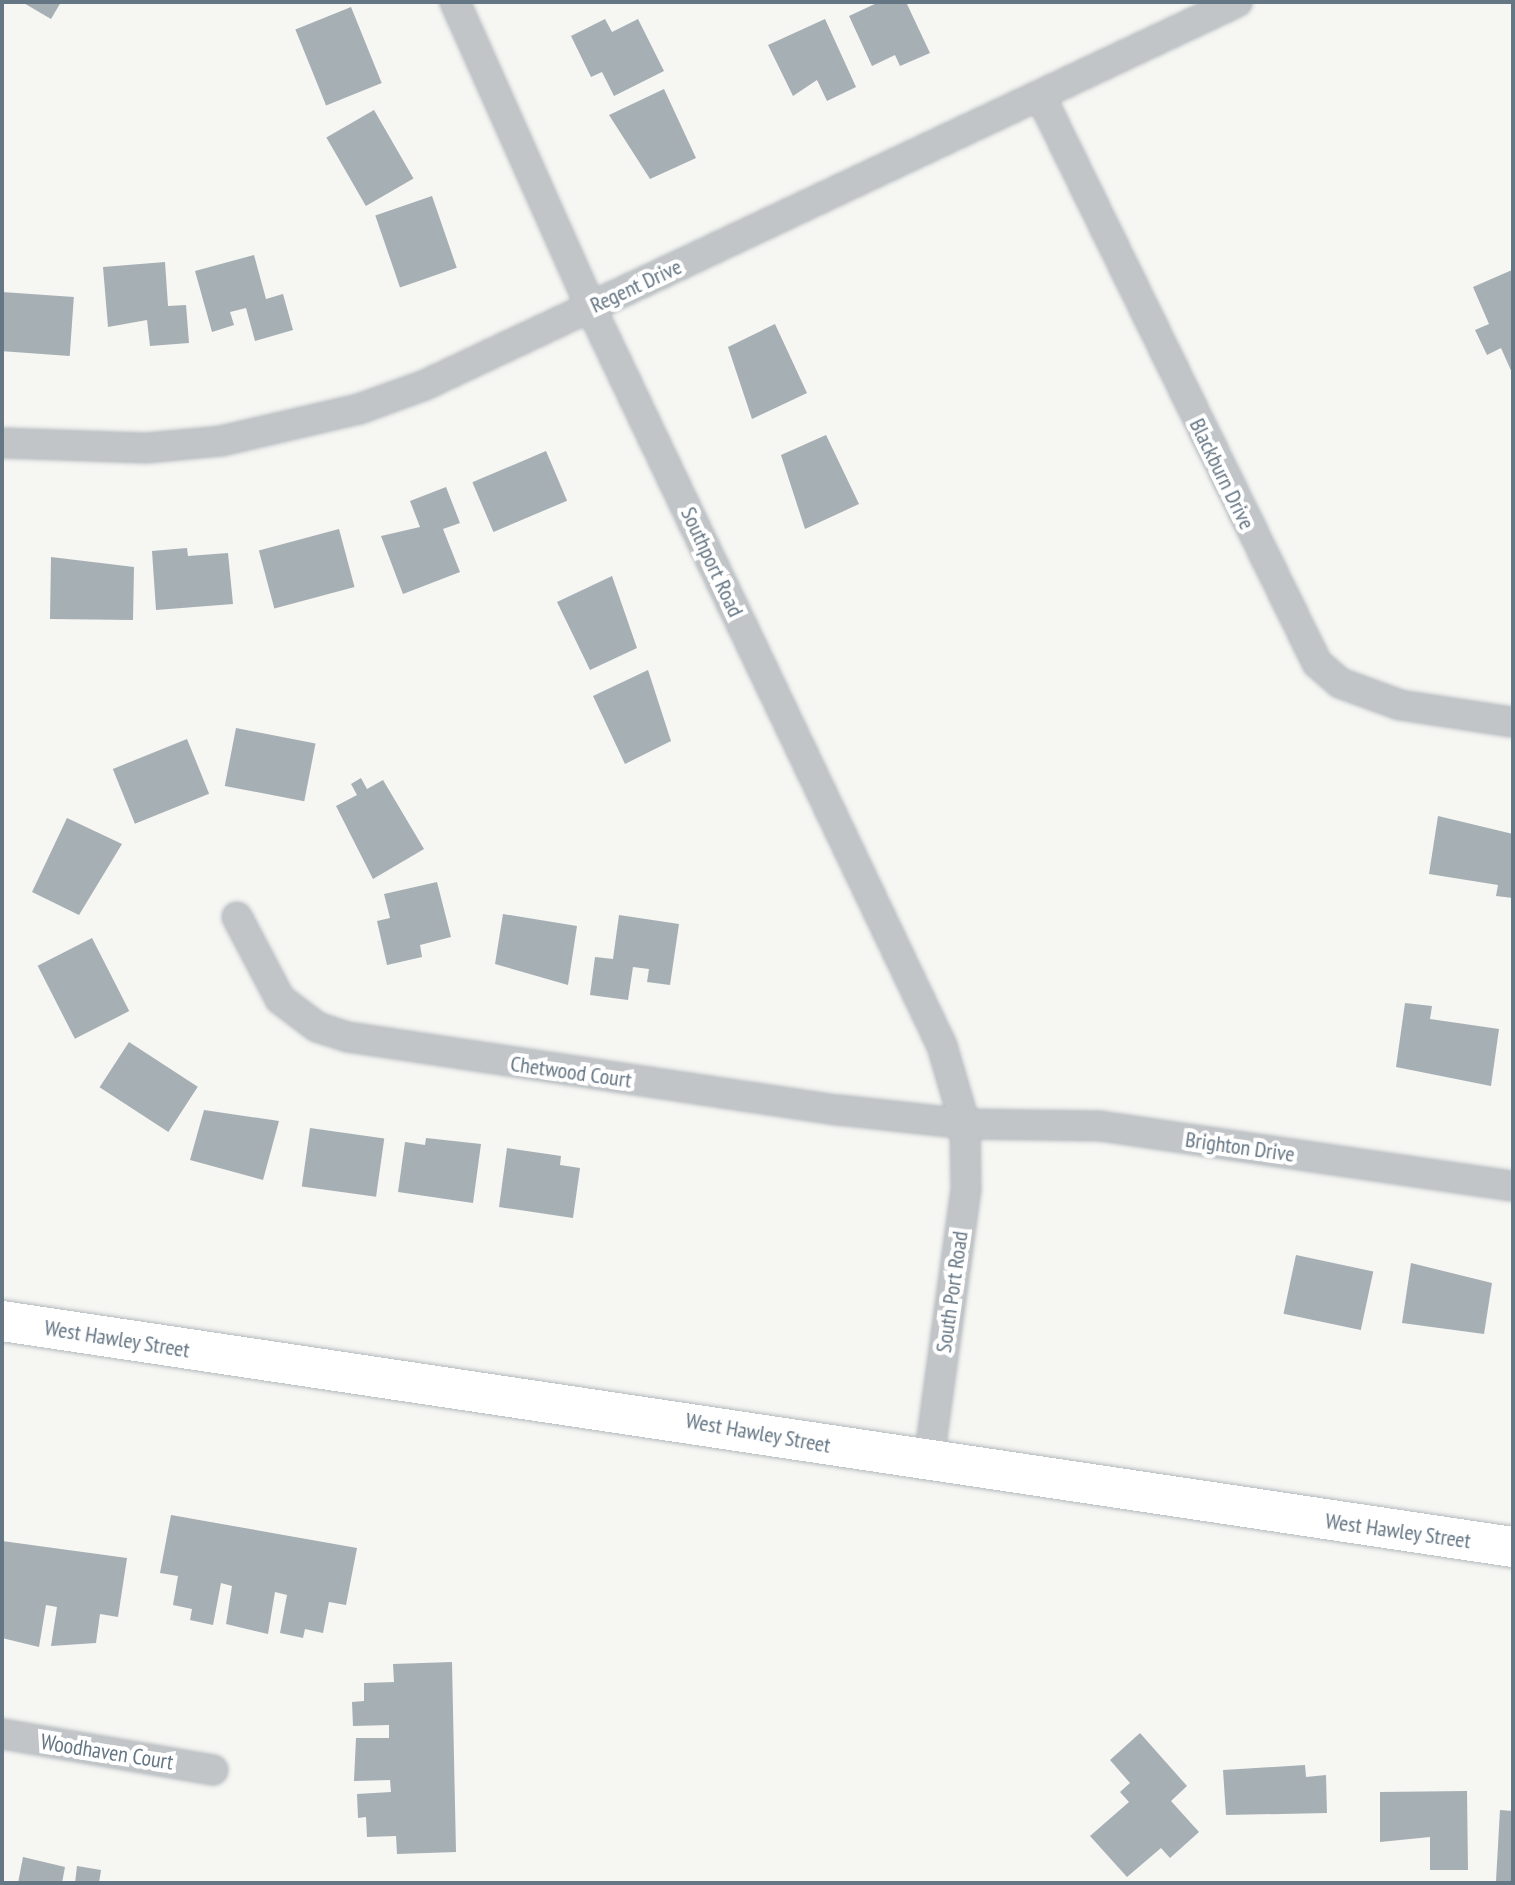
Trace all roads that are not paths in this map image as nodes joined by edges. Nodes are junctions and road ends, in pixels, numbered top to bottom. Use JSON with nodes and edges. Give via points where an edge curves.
{"nodes":[{"id":1,"x":455,"y":2,"type":"edge"},
{"id":2,"x":1237,"y":2,"type":"edge"},
{"id":3,"x":1040,"y":95,"type":"junction"},
{"id":4,"x":591,"y":308,"type":"junction"},
{"id":5,"x":2,"y":443,"type":"edge"},
{"id":6,"x":1513,"y":722,"type":"edge"},
{"id":7,"x":237,"y":917,"type":"dead end"},
{"id":8,"x":965,"y":1124,"type":"junction"},
{"id":9,"x":1513,"y":1186,"type":"edge"},
{"id":10,"x":2,"y":1321,"type":"edge"},
{"id":11,"x":929,"y":1459,"type":"junction"},
{"id":12,"x":1513,"y":1547,"type":"edge"},
{"id":13,"x":2,"y":1734,"type":"edge"},
{"id":14,"x":213,"y":1770,"type":"dead end"}],
"edges":[{"from":1,"to":4,"type":"street","name":"Southport Road"},
{"from":2,"to":3,"type":"street","name":"Regent Drive"},
{"from":3,"to":4,"type":"street","name":"Regent Drive"},
{"from":3,"to":6,"type":"street","name":"Blackburn Drive","via":[[1317,663],[1340,683],[1400,705]]},
{"from":4,"to":5,"type":"street","name":"Regent Drive","via":[[425,385],[296,427],[146,448]]},
{"from":4,"to":8,"type":"street","name":"Southport Road","via":[[942,1046]]},
{"from":7,"to":8,"type":"street","name":"Chetwood Court","via":[[280,999],[317,1027],[348,1037]]},
{"from":8,"to":9,"type":"street","name":"Brighton Drive","via":[[1100,1126]]},
{"from":8,"to":11,"type":"street","name":"South Port Road","via":[[966,1189]]},
{"from":10,"to":11,"type":"street","name":"West Hawley Street"},
{"from":11,"to":12,"type":"street","name":"West Hawley Street"},
{"from":13,"to":14,"type":"street","name":"Woodhaven Court"}]}
